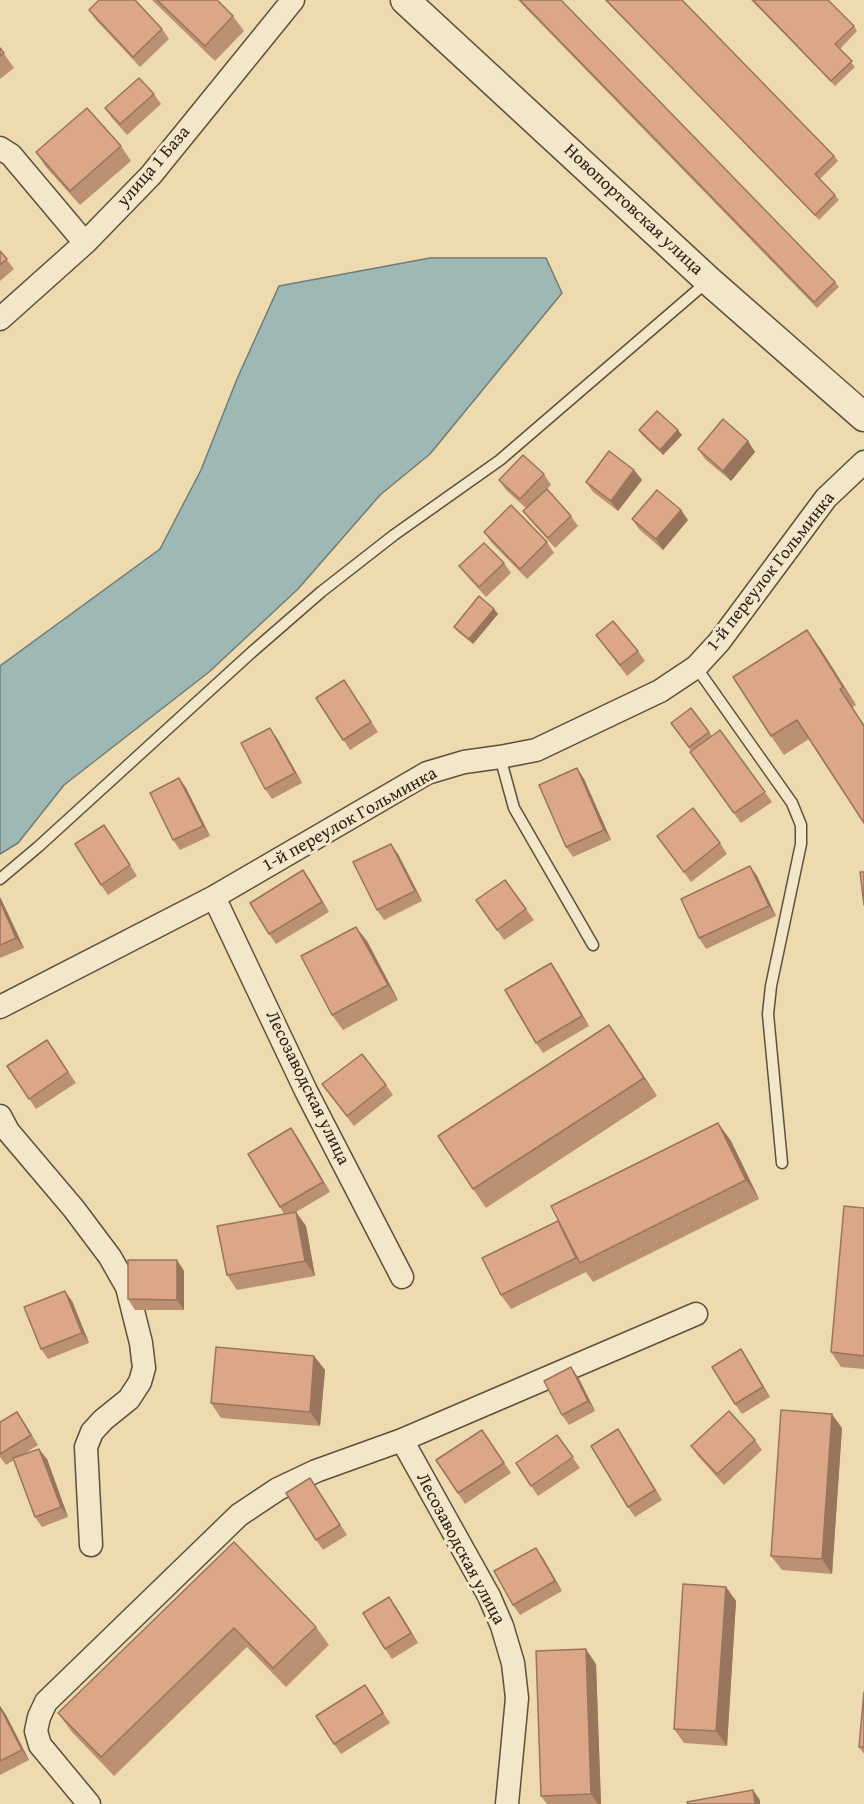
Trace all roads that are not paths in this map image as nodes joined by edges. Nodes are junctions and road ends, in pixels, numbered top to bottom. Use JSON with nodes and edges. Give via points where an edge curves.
{"nodes":[{"id":1,"x":293,"y":0,"type":"edge"},
{"id":2,"x":405,"y":0,"type":"edge"},
{"id":3,"x":0,"y":148,"type":"edge"},
{"id":4,"x":85,"y":243,"type":"junction"},
{"id":5,"x":709,"y":280,"type":"junction"},
{"id":6,"x":0,"y":319,"type":"edge"},
{"id":7,"x":864,"y":417,"type":"edge"},
{"id":8,"x":864,"y":462,"type":"edge"},
{"id":9,"x":696,"y":667,"type":"junction"},
{"id":10,"x":500,"y":757,"type":"junction"},
{"id":11,"x":0,"y":879,"type":"edge"},
{"id":12,"x":214,"y":897,"type":"junction"},
{"id":13,"x":593,"y":945,"type":"dead end"},
{"id":14,"x":0,"y":1007,"type":"edge"},
{"id":15,"x":0,"y":1116,"type":"edge"},
{"id":16,"x":782,"y":1163,"type":"dead end"},
{"id":17,"x":402,"y":1277,"type":"dead end"},
{"id":18,"x":696,"y":1314,"type":"dead end"},
{"id":19,"x":402,"y":1440,"type":"junction"},
{"id":20,"x":91,"y":1545,"type":"dead end"},
{"id":21,"x":89,"y":1804,"type":"edge"},
{"id":22,"x":507,"y":1804,"type":"edge"}],
"edges":[{"from":1,"to":4,"type":"street","name":"улица 1 База","via":[[152,175]]},
{"from":2,"to":5,"type":"street","name":"Новопортовская улица"},
{"from":3,"to":4,"type":"street","via":[[11,155]]},
{"from":4,"to":6,"type":"street","name":"улица 1 База"},
{"from":5,"to":7,"type":"street","name":"Новопортовская улица"},
{"from":5,"to":11,"type":"lane","via":[[500,460],[321,592]]},
{"from":8,"to":9,"type":"street","name":"1-й переулок Гольминка","via":[[826,498]]},
{"from":9,"to":10,"type":"street","name":"1-й переулок Гольминка","via":[[660,691],[536,750]]},
{"from":9,"to":16,"type":"lane","via":[[792,803],[801,825],[801,844],[768,1014]]},
{"from":10,"to":12,"type":"street","name":"1-й переулок Гольминка","via":[[427,773]]},
{"from":10,"to":13,"type":"lane","via":[[514,808]]},
{"from":12,"to":14,"type":"street","name":"1-й переулок Гольминка"},
{"from":12,"to":17,"type":"street","name":"Лесозаводская улица","via":[[306,1091]]},
{"from":15,"to":20,"type":"street","via":[[110,1257],[127,1287],[141,1343],[144,1368],[140,1382],[129,1399],[92,1432],[86,1448]]},
{"from":18,"to":19,"type":"street"},
{"from":19,"to":21,"type":"street","via":[[316,1471],[239,1515],[46,1702],[36,1731],[40,1745]]},
{"from":19,"to":22,"type":"street","name":"Лесозаводская улица","via":[[489,1596],[513,1663],[517,1698]]}]}
